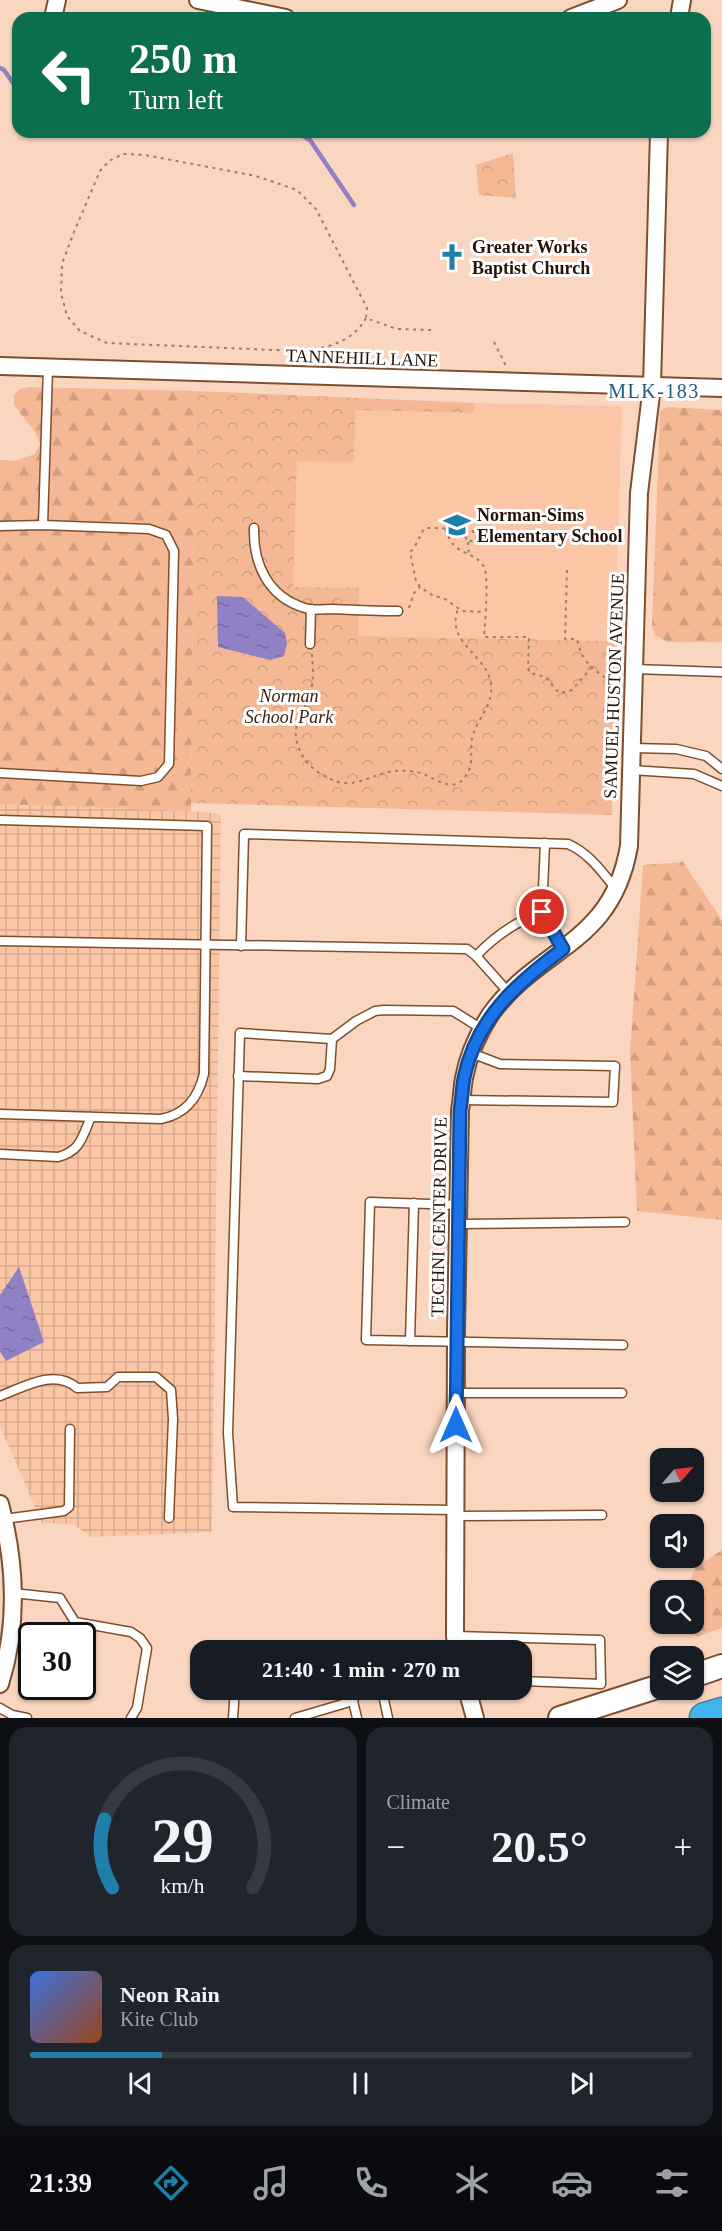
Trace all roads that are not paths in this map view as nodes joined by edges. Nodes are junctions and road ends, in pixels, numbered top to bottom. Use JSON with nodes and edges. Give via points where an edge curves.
{"nodes":[{"id":1,"x":198,"y":0,"type":"edge"},
{"id":2,"x":618,"y":0,"type":"edge"},
{"id":3,"x":246,"y":5,"type":"edge"},
{"id":4,"x":268,"y":12,"type":"edge"},
{"id":5,"x":587,"y":12,"type":"edge"},
{"id":6,"x":660,"y":138,"type":"edge"},
{"id":7,"x":0,"y":366,"type":"edge"},
{"id":8,"x":48,"y":368,"type":"junction"},
{"id":9,"x":652,"y":386,"type":"junction"},
{"id":10,"x":722,"y":388,"type":"edge"},
{"id":11,"x":43,"y":525,"type":"junction"},
{"id":12,"x":0,"y":526,"type":"edge"},
{"id":13,"x":254,"y":528,"type":"dead end"},
{"id":14,"x":311,"y":609,"type":"junction"},
{"id":15,"x":398,"y":611,"type":"road end"},
{"id":16,"x":310,"y":644,"type":"road end"},
{"id":17,"x":633,"y":669,"type":"junction"},
{"id":18,"x":722,"y":672,"type":"edge"},
{"id":19,"x":631,"y":748,"type":"junction"},
{"id":20,"x":722,"y":769,"type":"edge"},
{"id":21,"x":630,"y":770,"type":"junction"},
{"id":22,"x":0,"y":774,"type":"edge"},
{"id":23,"x":722,"y":786,"type":"edge"},
{"id":24,"x":0,"y":820,"type":"edge"},
{"id":25,"x":545,"y":843,"type":"junction"},
{"id":26,"x":629,"y":846,"type":"joint"},
{"id":27,"x":617,"y":889,"type":"junction"},
{"id":28,"x":542,"y":912,"type":"junction"},
{"id":29,"x":0,"y":941,"type":"edge"},
{"id":30,"x":206,"y":946,"type":"junction"},
{"id":31,"x":241,"y":946,"type":"junction"},
{"id":32,"x":563,"y":949,"type":"junction"},
{"id":33,"x":476,"y":956,"type":"junction"},
{"id":34,"x":509,"y":993,"type":"junction"},
{"id":35,"x":482,"y":1029,"type":"junction"},
{"id":36,"x":332,"y":1039,"type":"junction"},
{"id":37,"x":471,"y":1053,"type":"junction"},
{"id":38,"x":238,"y":1076,"type":"junction"},
{"id":39,"x":462,"y":1100,"type":"junction"},
{"id":40,"x":0,"y":1114,"type":"edge"},
{"id":41,"x":91,"y":1117,"type":"junction"},
{"id":42,"x":0,"y":1154,"type":"edge"},
{"id":43,"x":414,"y":1203,"type":"junction"},
{"id":44,"x":459,"y":1205,"type":"junction"},
{"id":45,"x":625,"y":1222,"type":"dead end"},
{"id":46,"x":458,"y":1224,"type":"junction"},
{"id":47,"x":410,"y":1341,"type":"junction"},
{"id":48,"x":456,"y":1341,"type":"junction"},
{"id":49,"x":623,"y":1345,"type":"dead end"},
{"id":50,"x":456,"y":1392,"type":"junction"},
{"id":51,"x":622,"y":1393,"type":"dead end"},
{"id":52,"x":0,"y":1396,"type":"edge"},
{"id":53,"x":70,"y":1429,"type":"dead end"},
{"id":54,"x":455,"y":1513,"type":"junction"},
{"id":55,"x":2,"y":1515,"type":"edge"},
{"id":56,"x":602,"y":1515,"type":"dead end"},
{"id":57,"x":169,"y":1518,"type":"dead end"},
{"id":58,"x":13,"y":1593,"type":"junction"},
{"id":59,"x":501,"y":1638,"type":"joint"},
{"id":60,"x":456,"y":1640,"type":"edge"},
{"id":61,"x":483,"y":1640,"type":"edge"},
{"id":62,"x":722,"y":1666,"type":"edge"},
{"id":63,"x":704,"y":1672,"type":"edge"},
{"id":64,"x":532,"y":1681,"type":"edge"},
{"id":65,"x":0,"y":1684,"type":"edge"},
{"id":66,"x":650,"y":1689,"type":"edge"},
{"id":67,"x":234,"y":1700,"type":"edge"},
{"id":68,"x":384,"y":1700,"type":"edge"},
{"id":69,"x":470,"y":1700,"type":"edge"},
{"id":70,"x":353,"y":1701,"type":"joint"},
{"id":71,"x":0,"y":1708,"type":"edge"},
{"id":72,"x":722,"y":1713,"type":"edge"},
{"id":73,"x":27,"y":1718,"type":"edge"},
{"id":74,"x":131,"y":1718,"type":"edge"},
{"id":75,"x":233,"y":1718,"type":"edge"},
{"id":76,"x":295,"y":1718,"type":"edge"},
{"id":77,"x":357,"y":1718,"type":"edge"},
{"id":78,"x":387,"y":1718,"type":"edge"},
{"id":79,"x":476,"y":1718,"type":"edge"},
{"id":80,"x":560,"y":1718,"type":"edge"},
{"id":81,"x":705,"y":1718,"type":"edge"}],
"edges":[{"from":1,"to":3,"type":"street"},
{"from":2,"to":5,"type":"street"},
{"from":3,"to":4,"type":"street"},
{"from":6,"to":9,"type":"street","name":"SAMUEL HUSTON AVENUE"},
{"from":7,"to":8,"type":"street","name":"TANNEHILL LANE"},
{"from":8,"to":9,"type":"street","name":"TANNEHILL LANE"},
{"from":8,"to":11,"type":"lane"},
{"from":9,"to":10,"type":"street","name":"TANNEHILL LANE"},
{"from":9,"to":17,"type":"street","name":"SAMUEL HUSTON AVENUE","via":[[639,493]]},
{"from":11,"to":12,"type":"lane"},
{"from":11,"to":22,"type":"lane","via":[[149,529],[166,535],[174,551],[169,764],[158,777],[141,781]]},
{"from":13,"to":14,"type":"lane","via":[[258,565],[267,581],[288,600]]},
{"from":14,"to":15,"type":"lane"},
{"from":14,"to":16,"type":"lane"},
{"from":17,"to":18,"type":"lane"},
{"from":17,"to":19,"type":"street","name":"SAMUEL HUSTON AVENUE"},
{"from":19,"to":20,"type":"lane","via":[[696,753]]},
{"from":19,"to":21,"type":"street","name":"SAMUEL HUSTON AVENUE"},
{"from":21,"to":23,"type":"lane","via":[[694,774]]},
{"from":21,"to":26,"type":"street","name":"SAMUEL HUSTON AVENUE"},
{"from":24,"to":30,"type":"lane","via":[[207,826]]},
{"from":25,"to":27,"type":"lane","via":[[577,848]]},
{"from":25,"to":28,"type":"lane"},
{"from":25,"to":31,"type":"lane","via":[[244,834]]},
{"from":26,"to":27,"type":"street","name":"TECHNI CENTER DRIVE"},
{"from":27,"to":32,"type":"street","name":"TECHNI CENTER DRIVE","via":[[597,920]]},
{"from":28,"to":32,"type":"lane"},
{"from":28,"to":33,"type":"lane","via":[[498,936]]},
{"from":29,"to":30,"type":"lane"},
{"from":30,"to":31,"type":"lane"},
{"from":30,"to":41,"type":"lane","via":[[204,1074],[195,1098],[173,1116],[161,1119]]},
{"from":31,"to":33,"type":"lane","via":[[467,950]]},
{"from":32,"to":34,"type":"street","name":"TECHNI CENTER DRIVE"},
{"from":33,"to":34,"type":"lane"},
{"from":34,"to":35,"type":"street","name":"TECHNI CENTER DRIVE"},
{"from":35,"to":36,"type":"lane","via":[[453,1011],[384,1010],[375,1011]]},
{"from":35,"to":37,"type":"street","name":"TECHNI CENTER DRIVE"},
{"from":36,"to":38,"type":"lane","via":[[327,1076]]},
{"from":36,"to":38,"type":"lane","via":[[240,1033]]},
{"from":37,"to":39,"type":"street","name":"TECHNI CENTER DRIVE"},
{"from":37,"to":39,"type":"lane","via":[[500,1064],[615,1066],[613,1102]]},
{"from":38,"to":54,"type":"lane","via":[[228,1433],[232,1507]]},
{"from":39,"to":44,"type":"street","name":"TECHNI CENTER DRIVE"},
{"from":40,"to":41,"type":"lane"},
{"from":41,"to":42,"type":"lane","via":[[75,1151],[58,1157]]},
{"from":43,"to":44,"type":"lane"},
{"from":43,"to":47,"type":"lane"},
{"from":43,"to":47,"type":"lane","via":[[370,1202],[366,1340]]},
{"from":44,"to":46,"type":"street","name":"TECHNI CENTER DRIVE"},
{"from":45,"to":46,"type":"lane"},
{"from":46,"to":48,"type":"street","name":"TECHNI CENTER DRIVE"},
{"from":47,"to":48,"type":"lane"},
{"from":48,"to":49,"type":"lane"},
{"from":48,"to":50,"type":"street","name":"TECHNI CENTER DRIVE"},
{"from":50,"to":51,"type":"lane"},
{"from":50,"to":54,"type":"street","name":"TECHNI CENTER DRIVE"},
{"from":52,"to":57,"type":"lane","via":[[45,1379],[68,1381],[77,1388],[107,1387],[118,1377],[156,1377],[171,1390]]},
{"from":53,"to":55,"type":"lane","via":[[69,1507],[64,1511]]},
{"from":54,"to":56,"type":"lane"},
{"from":54,"to":60,"type":"street","name":"TECHNI CENTER DRIVE"},
{"from":55,"to":58,"type":"street"},
{"from":58,"to":65,"type":"street","via":[[8,1659]]},
{"from":58,"to":74,"type":"lane","via":[[60,1598],[75,1622],[131,1632],[140,1638],[147,1648],[137,1708]]},
{"from":59,"to":61,"type":"lane"},
{"from":59,"to":64,"type":"lane","via":[[600,1640],[601,1684]]},
{"from":62,"to":63,"type":"main road"},
{"from":66,"to":80,"type":"main road"},
{"from":67,"to":75,"type":"lane"},
{"from":68,"to":78,"type":"lane"},
{"from":69,"to":79,"type":"street"},
{"from":70,"to":76,"type":"lane"},
{"from":70,"to":77,"type":"lane"},
{"from":71,"to":73,"type":"lane"},
{"from":72,"to":81,"type":"highway"}]}
